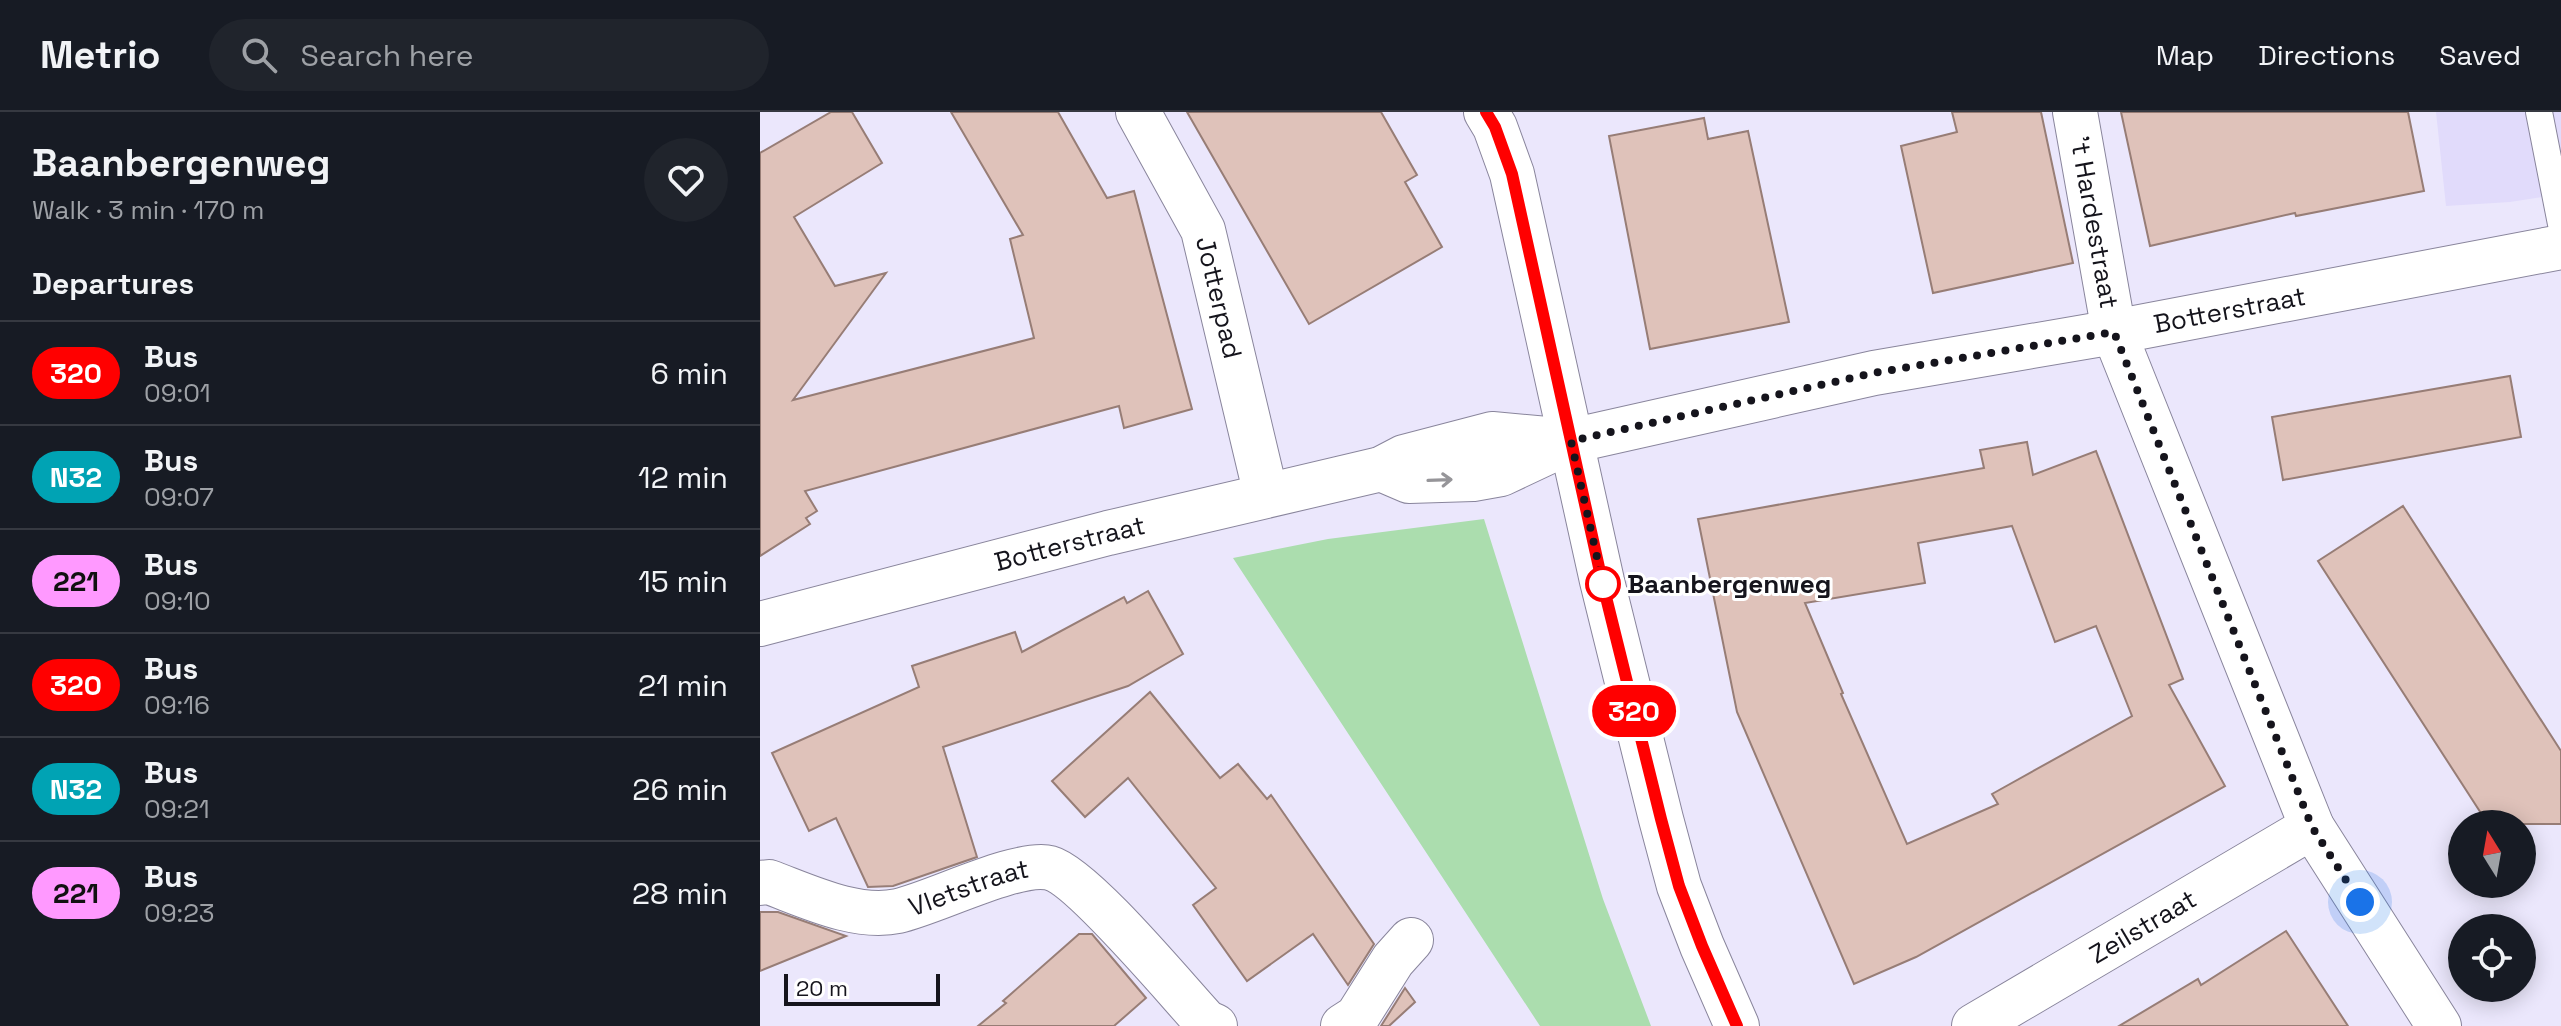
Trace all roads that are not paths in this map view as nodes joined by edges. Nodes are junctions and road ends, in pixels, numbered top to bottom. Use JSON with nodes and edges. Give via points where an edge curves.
{"nodes":[{"id":1,"x":1138,"y":112,"type":"edge"},
{"id":2,"x":1486,"y":112,"type":"edge"},
{"id":3,"x":2075,"y":112,"type":"edge"},
{"id":4,"x":2539,"y":112,"type":"edge"},
{"id":5,"x":2561,"y":224,"type":"edge"},
{"id":6,"x":2561,"y":247,"type":"edge"},
{"id":7,"x":2114,"y":332,"type":"junction"},
{"id":8,"x":1571,"y":441,"type":"junction"},
{"id":9,"x":1266,"y":495,"type":"junction"},
{"id":10,"x":760,"y":624,"type":"edge"},
{"id":11,"x":2312,"y":827,"type":"junction"},
{"id":12,"x":760,"y":883,"type":"edge"},
{"id":13,"x":1411,"y":940,"type":"dead end"},
{"id":14,"x":1215,"y":1026,"type":"edge"},
{"id":15,"x":1343,"y":1026,"type":"edge"},
{"id":16,"x":1737,"y":1026,"type":"edge"},
{"id":17,"x":1974,"y":1026,"type":"edge"},
{"id":18,"x":2439,"y":1026,"type":"edge"}],
"edges":[{"from":1,"to":9,"type":"street","name":"Jotterpad","via":[[1203,230]]},
{"from":2,"to":8,"type":"street","via":[[1512,174]]},
{"from":3,"to":7,"type":"street","name":"'t Hardestraat"},
{"from":4,"to":5,"type":"lane"},
{"from":6,"to":7,"type":"street","name":"Botterstraat"},
{"from":7,"to":8,"type":"street","name":"Botterstraat","via":[[1874,373]]},
{"from":7,"to":11,"type":"street","name":"'t Hardestraat"},
{"from":8,"to":9,"type":"street","name":"Botterstraat","via":[[1492,434],[1404,457],[1381,469]]},
{"from":8,"to":16,"type":"street","via":[[1679,886]]},
{"from":9,"to":10,"type":"street","name":"Botterstraat"},
{"from":11,"to":17,"type":"street","name":"Zeilstraat"},
{"from":11,"to":18,"type":"street","name":"'t Hardestraat"},
{"from":12,"to":14,"type":"street","name":"Vletstraat","via":[[848,910],[896,912],[1020,870],[1050,868],[1081,887]]},
{"from":13,"to":15,"type":"street","via":[[1357,1017]]}]}
